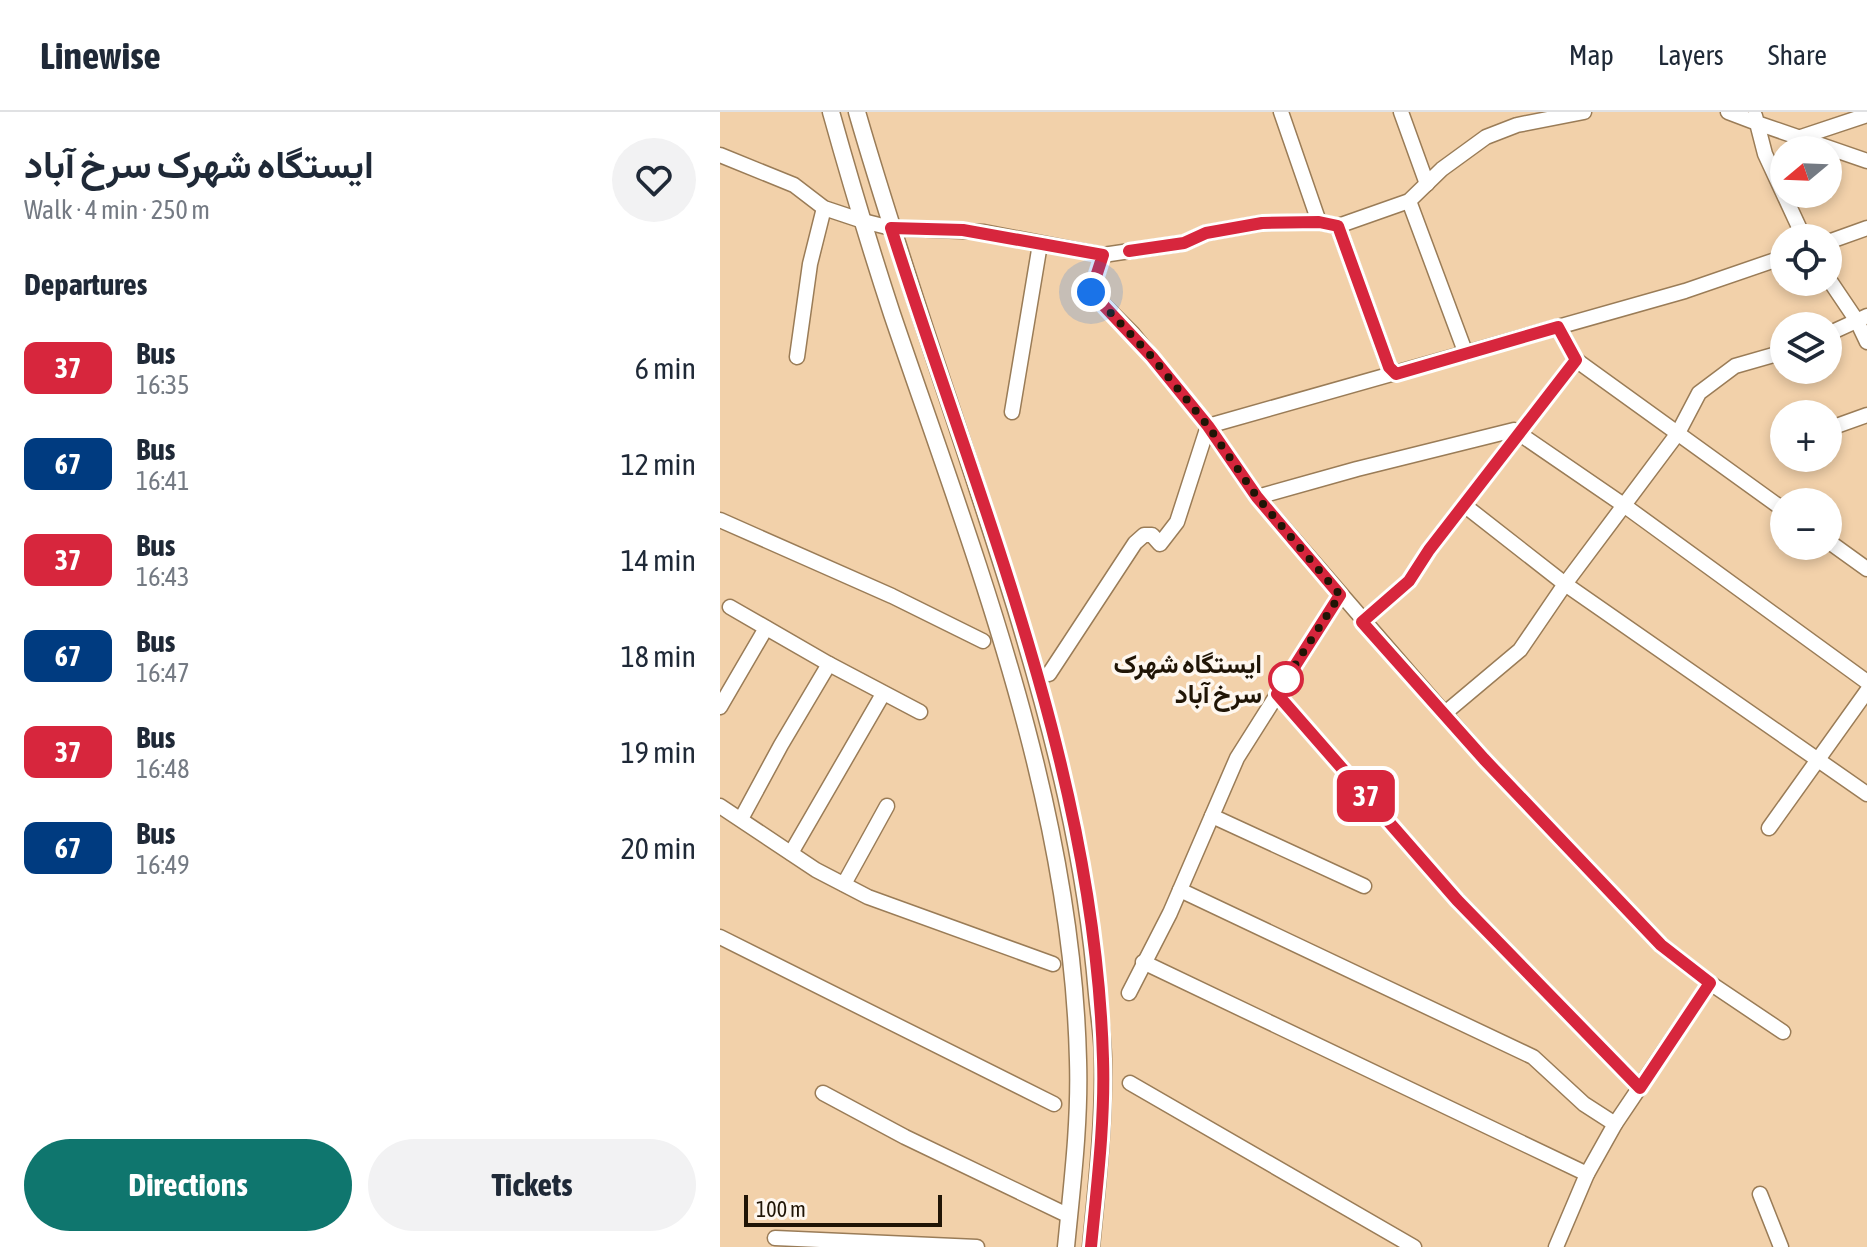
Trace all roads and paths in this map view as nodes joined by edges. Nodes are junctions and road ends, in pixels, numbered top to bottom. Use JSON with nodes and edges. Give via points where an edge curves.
{"nodes":[{"id":1,"x":831,"y":112,"type":"edge"},
{"id":2,"x":857,"y":112,"type":"edge"},
{"id":3,"x":1281,"y":112,"type":"edge"},
{"id":4,"x":1401,"y":112,"type":"edge"},
{"id":5,"x":1584,"y":112,"type":"edge"},
{"id":6,"x":1728,"y":112,"type":"edge"},
{"id":7,"x":1867,"y":115,"type":"edge"},
{"id":8,"x":1515,"y":118,"type":"edge"},
{"id":9,"x":1755,"y":118,"type":"edge"},
{"id":10,"x":1794,"y":136,"type":"edge"},
{"id":11,"x":1804,"y":136,"type":"edge"},
{"id":12,"x":1842,"y":153,"type":"edge"},
{"id":13,"x":720,"y":155,"type":"edge"},
{"id":14,"x":1867,"y":161,"type":"edge"},
{"id":15,"x":1427,"y":184,"type":"junction"},
{"id":16,"x":1409,"y":201,"type":"junction"},
{"id":17,"x":824,"y":208,"type":"junction"},
{"id":18,"x":863,"y":221,"type":"junction"},
{"id":19,"x":1319,"y":222,"type":"junction"},
{"id":20,"x":1798,"y":224,"type":"edge"},
{"id":21,"x":1338,"y":226,"type":"junction"},
{"id":22,"x":891,"y":228,"type":"junction"},
{"id":23,"x":1867,"y":228,"type":"edge"},
{"id":24,"x":1842,"y":237,"type":"edge"},
{"id":25,"x":1040,"y":244,"type":"junction"},
{"id":26,"x":1103,"y":255,"type":"junction"},
{"id":27,"x":1770,"y":262,"type":"edge"},
{"id":28,"x":1842,"y":294,"type":"edge"},
{"id":29,"x":1862,"y":318,"type":"edge"},
{"id":30,"x":1558,"y":327,"type":"junction"},
{"id":31,"x":1842,"y":327,"type":"edge"},
{"id":32,"x":1867,"y":342,"type":"edge"},
{"id":33,"x":1466,"y":354,"type":"junction"},
{"id":34,"x":1770,"y":356,"type":"edge"},
{"id":35,"x":797,"y":357,"type":"dead end"},
{"id":36,"x":1576,"y":360,"type":"junction"},
{"id":37,"x":1396,"y":374,"type":"junction"},
{"id":38,"x":1012,"y":412,"type":"dead end"},
{"id":39,"x":1867,"y":415,"type":"edge"},
{"id":40,"x":1842,"y":424,"type":"edge"},
{"id":41,"x":1208,"y":426,"type":"junction"},
{"id":42,"x":1678,"y":433,"type":"junction"},
{"id":43,"x":1521,"y":434,"type":"junction"},
{"id":44,"x":1257,"y":497,"type":"junction"},
{"id":45,"x":1770,"y":500,"type":"edge"},
{"id":46,"x":1464,"y":505,"type":"junction"},
{"id":47,"x":1625,"y":506,"type":"junction"},
{"id":48,"x":720,"y":520,"type":"edge"},
{"id":49,"x":1842,"y":551,"type":"edge"},
{"id":50,"x":1867,"y":569,"type":"edge"},
{"id":51,"x":1565,"y":584,"type":"junction"},
{"id":52,"x":1340,"y":595,"type":"junction"},
{"id":53,"x":730,"y":607,"type":"dead end"},
{"id":54,"x":1362,"y":622,"type":"junction"},
{"id":55,"x":766,"y":628,"type":"junction"},
{"id":56,"x":983,"y":641,"type":"dead end"},
{"id":57,"x":829,"y":664,"type":"junction"},
{"id":58,"x":1049,"y":674,"type":"dead end"},
{"id":59,"x":1867,"y":682,"type":"edge"},
{"id":60,"x":1867,"y":691,"type":"edge"},
{"id":61,"x":883,"y":694,"type":"junction"},
{"id":62,"x":1277,"y":694,"type":"junction"},
{"id":63,"x":720,"y":707,"type":"edge"},
{"id":64,"x":920,"y":712,"type":"dead end"},
{"id":65,"x":1445,"y":713,"type":"junction"},
{"id":66,"x":1819,"y":759,"type":"junction"},
{"id":67,"x":1867,"y":794,"type":"edge"},
{"id":68,"x":720,"y":806,"type":"edge"},
{"id":69,"x":887,"y":806,"type":"dead end"},
{"id":70,"x":1212,"y":816,"type":"junction"},
{"id":71,"x":741,"y":819,"type":"junction"},
{"id":72,"x":1769,"y":828,"type":"dead end"},
{"id":73,"x":791,"y":853,"type":"junction"},
{"id":74,"x":844,"y":884,"type":"junction"},
{"id":75,"x":1364,"y":886,"type":"dead end"},
{"id":76,"x":1180,"y":890,"type":"junction"},
{"id":77,"x":720,"y":937,"type":"edge"},
{"id":78,"x":1143,"y":962,"type":"junction"},
{"id":79,"x":1053,"y":964,"type":"dead end"},
{"id":80,"x":1710,"y":983,"type":"junction"},
{"id":81,"x":1129,"y":993,"type":"dead end"},
{"id":82,"x":1783,"y":1032,"type":"dead end"},
{"id":83,"x":1130,"y":1083,"type":"dead end"},
{"id":84,"x":1640,"y":1088,"type":"junction"},
{"id":85,"x":823,"y":1093,"type":"dead end"},
{"id":86,"x":1054,"y":1104,"type":"dead end"},
{"id":87,"x":1615,"y":1124,"type":"junction"},
{"id":88,"x":1587,"y":1174,"type":"junction"},
{"id":89,"x":1760,"y":1194,"type":"dead end"},
{"id":90,"x":1063,"y":1213,"type":"dead end"},
{"id":91,"x":775,"y":1238,"type":"dead end"},
{"id":92,"x":977,"y":1247,"type":"edge"},
{"id":93,"x":1066,"y":1247,"type":"edge"},
{"id":94,"x":1091,"y":1247,"type":"edge"},
{"id":95,"x":1414,"y":1247,"type":"edge"},
{"id":96,"x":1556,"y":1247,"type":"edge"},
{"id":97,"x":1781,"y":1247,"type":"edge"}],
"edges":[{"from":1,"to":18,"type":"main road"},
{"from":2,"to":22,"type":"main road"},
{"from":3,"to":19,"type":"street"},
{"from":4,"to":15,"type":"street"},
{"from":5,"to":8,"type":"street"},
{"from":6,"to":9,"type":"street"},
{"from":7,"to":11,"type":"street"},
{"from":8,"to":15,"type":"street"},
{"from":9,"to":10,"type":"street"},
{"from":9,"to":20,"type":"street","via":[[1765,154]]},
{"from":12,"to":14,"type":"street"},
{"from":13,"to":17,"type":"street","via":[[794,185]]},
{"from":15,"to":16,"type":"street"},
{"from":16,"to":21,"type":"street"},
{"from":16,"to":33,"type":"street"},
{"from":17,"to":18,"type":"street"},
{"from":17,"to":35,"type":"street"},
{"from":18,"to":22,"type":"street"},
{"from":18,"to":93,"type":"main road","via":[[1025,722],[1056,861],[1078,1060]]},
{"from":19,"to":21,"type":"street"},
{"from":19,"to":26,"type":"street","via":[[1262,223],[1206,233],[1184,243]]},
{"from":21,"to":37,"type":"street"},
{"from":22,"to":25,"type":"street","via":[[963,230]]},
{"from":22,"to":94,"type":"main road","via":[[1049,717],[1081,856],[1103,1060]]},
{"from":23,"to":24,"type":"street"},
{"from":25,"to":26,"type":"street"},
{"from":25,"to":38,"type":"street"},
{"from":26,"to":41,"type":"street","via":[[1091,292],[1133,334]]},
{"from":27,"to":30,"type":"street"},
{"from":28,"to":29,"type":"street"},
{"from":29,"to":31,"type":"street"},
{"from":29,"to":32,"type":"street"},
{"from":30,"to":33,"type":"street"},
{"from":30,"to":36,"type":"street"},
{"from":33,"to":37,"type":"street"},
{"from":34,"to":42,"type":"street","via":[[1735,366],[1699,393]]},
{"from":36,"to":42,"type":"street"},
{"from":36,"to":43,"type":"street"},
{"from":37,"to":41,"type":"street"},
{"from":39,"to":40,"type":"street"},
{"from":41,"to":44,"type":"street"},
{"from":41,"to":58,"type":"street","via":[[1177,522],[1160,544],[1152,535],[1135,543]]},
{"from":42,"to":45,"type":"street"},
{"from":42,"to":47,"type":"street"},
{"from":43,"to":44,"type":"street","via":[[1514,430]]},
{"from":43,"to":46,"type":"street"},
{"from":43,"to":47,"type":"street"},
{"from":44,"to":52,"type":"street"},
{"from":46,"to":51,"type":"street"},
{"from":46,"to":54,"type":"street","via":[[1409,581]]},
{"from":47,"to":51,"type":"street"},
{"from":47,"to":59,"type":"street"},
{"from":48,"to":56,"type":"street"},
{"from":49,"to":50,"type":"street"},
{"from":51,"to":65,"type":"street","via":[[1520,650]]},
{"from":51,"to":66,"type":"street"},
{"from":52,"to":54,"type":"street"},
{"from":52,"to":62,"type":"street"},
{"from":53,"to":55,"type":"street"},
{"from":54,"to":65,"type":"street"},
{"from":55,"to":57,"type":"street"},
{"from":55,"to":63,"type":"street"},
{"from":57,"to":61,"type":"street"},
{"from":57,"to":71,"type":"street"},
{"from":60,"to":66,"type":"street"},
{"from":61,"to":64,"type":"street"},
{"from":61,"to":73,"type":"street"},
{"from":62,"to":70,"type":"street","via":[[1237,758]]},
{"from":62,"to":84,"type":"street","via":[[1457,900]]},
{"from":65,"to":80,"type":"street","via":[[1661,945]]},
{"from":66,"to":67,"type":"street"},
{"from":66,"to":72,"type":"street"},
{"from":68,"to":71,"type":"street"},
{"from":69,"to":74,"type":"street"},
{"from":70,"to":75,"type":"street"},
{"from":70,"to":76,"type":"street"},
{"from":71,"to":73,"type":"street"},
{"from":73,"to":74,"type":"street"},
{"from":74,"to":79,"type":"street"},
{"from":76,"to":78,"type":"street"},
{"from":76,"to":87,"type":"street","via":[[1533,1057],[1584,1104]]},
{"from":77,"to":86,"type":"street"},
{"from":78,"to":81,"type":"street"},
{"from":78,"to":88,"type":"street"},
{"from":80,"to":82,"type":"street"},
{"from":80,"to":84,"type":"street"},
{"from":83,"to":95,"type":"street"},
{"from":84,"to":87,"type":"street"},
{"from":85,"to":90,"type":"street"},
{"from":87,"to":88,"type":"street"},
{"from":88,"to":96,"type":"street"},
{"from":89,"to":97,"type":"street"},
{"from":91,"to":92,"type":"street"}]}
